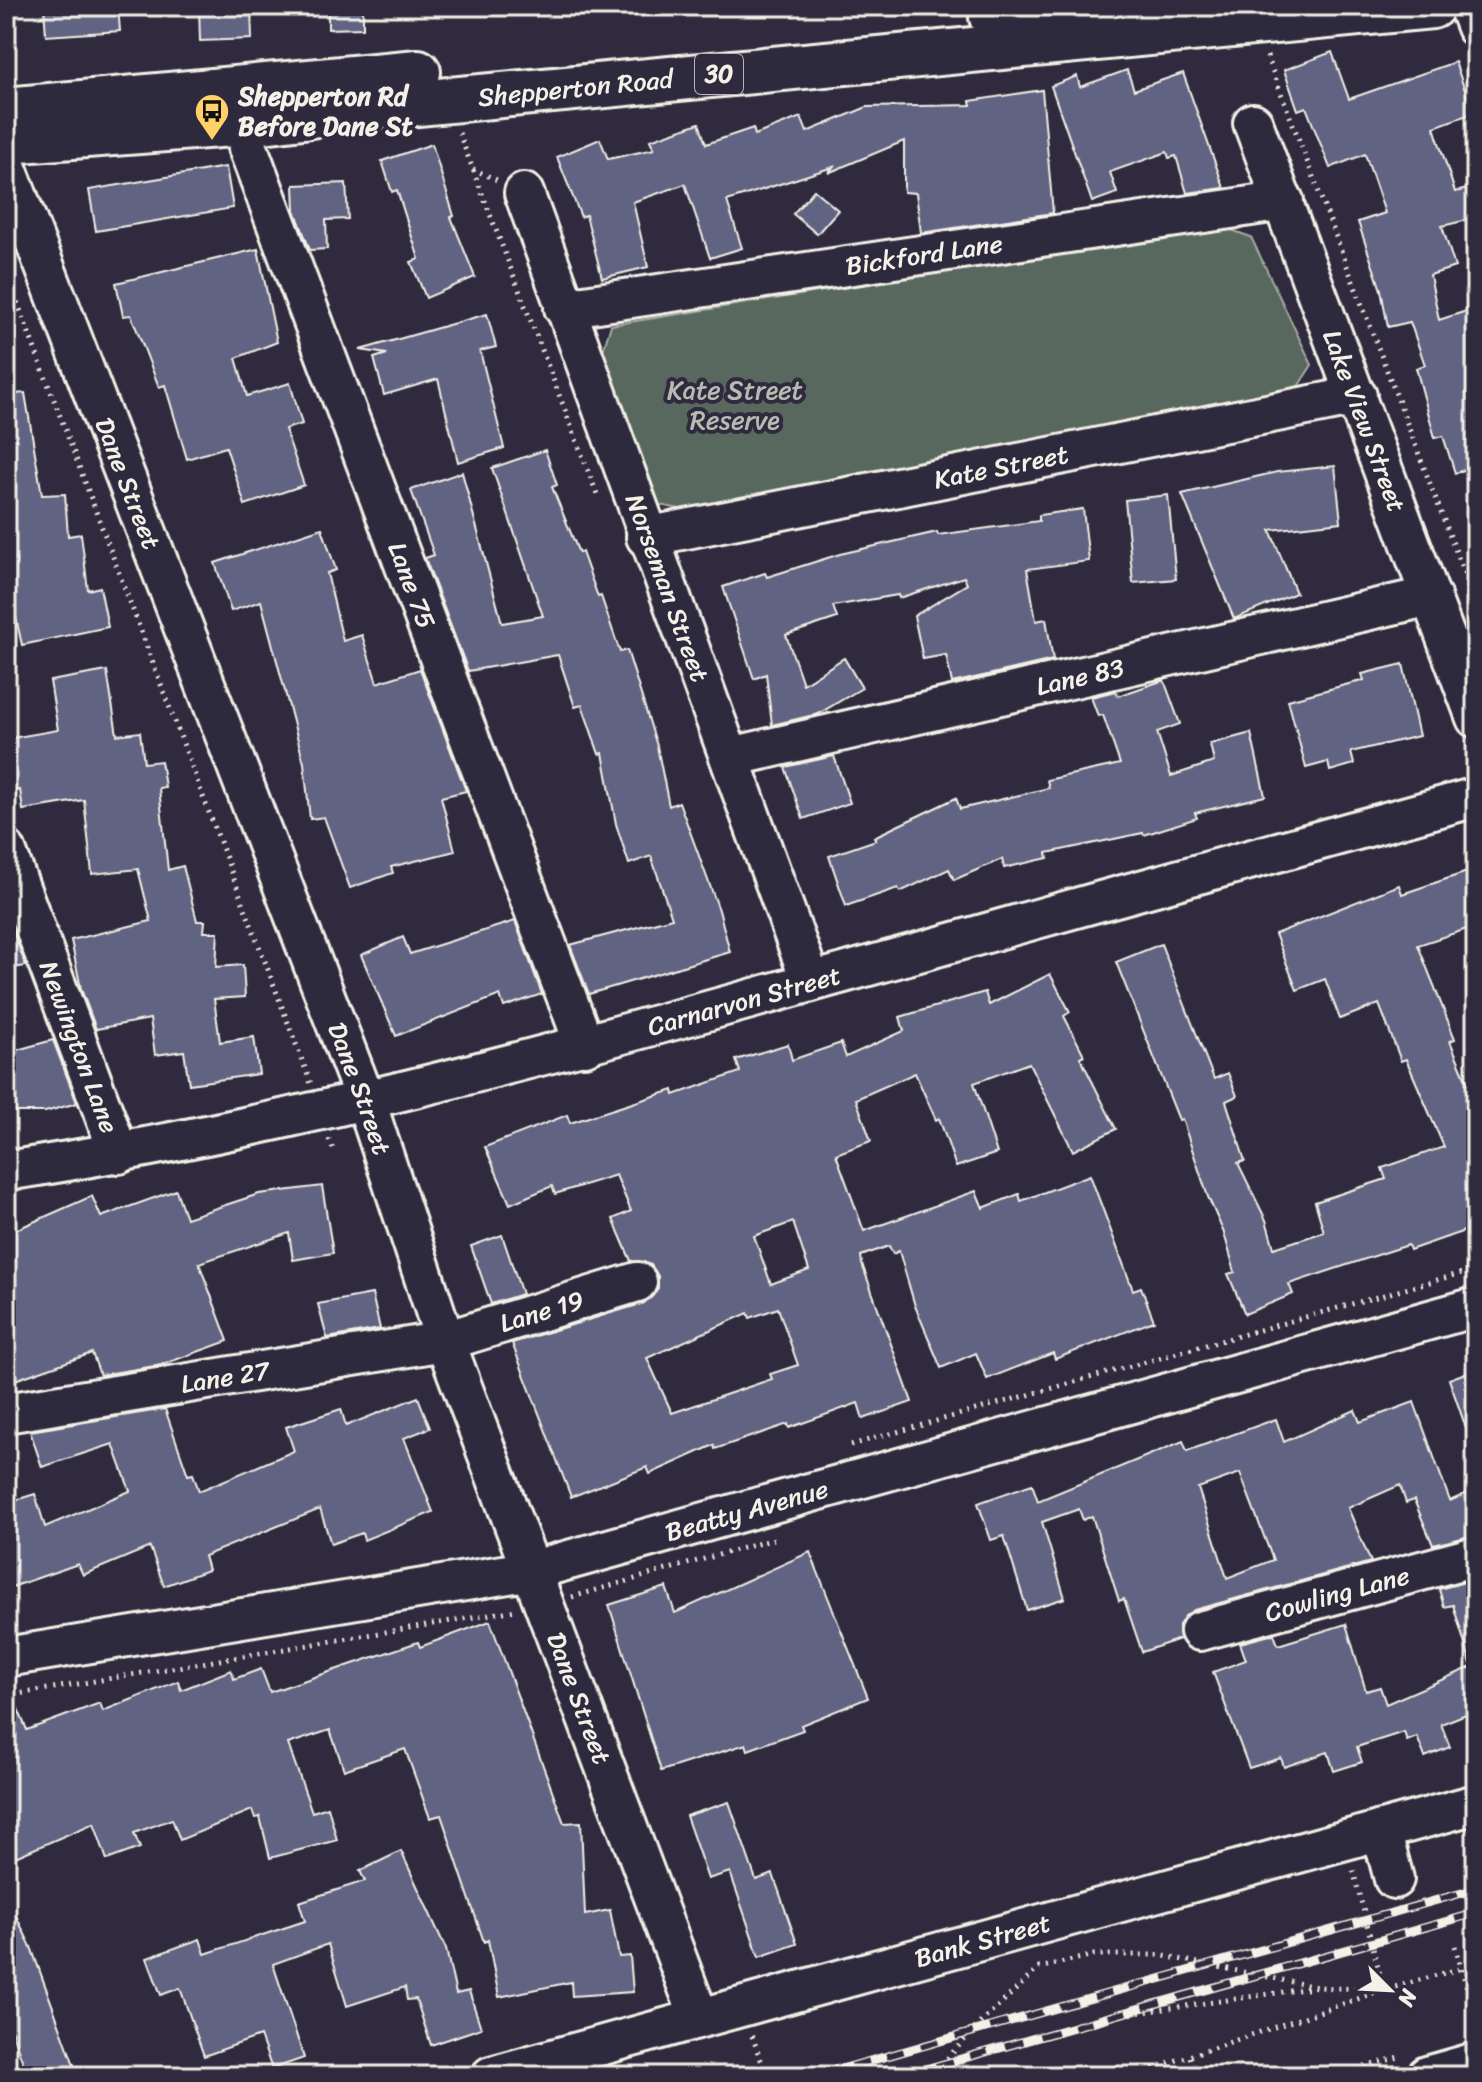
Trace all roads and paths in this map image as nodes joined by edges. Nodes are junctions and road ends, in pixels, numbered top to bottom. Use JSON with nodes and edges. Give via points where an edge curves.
{"nodes":[{"id":1,"x":1099,"y":6,"type":"edge"},
{"id":2,"x":1432,"y":6,"type":"edge"},
{"id":3,"x":1468,"y":6,"type":"edge"},
{"id":4,"x":1476,"y":27,"type":"edge"},
{"id":5,"x":1264,"y":49,"type":"dead end"},
{"id":6,"x":6,"y":110,"type":"edge"},
{"id":7,"x":246,"y":123,"type":"junction"},
{"id":8,"x":1253,"y":123,"type":"dead end"},
{"id":9,"x":457,"y":126,"type":"dead end"},
{"id":10,"x":6,"y":141,"type":"edge"},
{"id":11,"x":6,"y":166,"type":"edge"},
{"id":12,"x":473,"y":168,"type":"dead end"},
{"id":13,"x":524,"y":193,"type":"dead end"},
{"id":14,"x":1284,"y":201,"type":"junction"},
{"id":15,"x":6,"y":272,"type":"edge"},
{"id":16,"x":564,"y":308,"type":"junction"},
{"id":17,"x":1357,"y":396,"type":"junction"},
{"id":18,"x":646,"y":537,"type":"junction"},
{"id":19,"x":1431,"y":596,"type":"junction"},
{"id":20,"x":1476,"y":604,"type":"edge"},
{"id":21,"x":1476,"y":718,"type":"edge"},
{"id":22,"x":731,"y":757,"type":"junction"},
{"id":23,"x":1476,"y":797,"type":"edge"},
{"id":24,"x":6,"y":850,"type":"edge"},
{"id":25,"x":811,"y":982,"type":"junction"},
{"id":26,"x":585,"y":1046,"type":"junction"},
{"id":27,"x":360,"y":1089,"type":"junction"},
{"id":28,"x":310,"y":1096,"type":"junction"},
{"id":29,"x":334,"y":1153,"type":"dead end"},
{"id":30,"x":119,"y":1154,"type":"junction"},
{"id":31,"x":6,"y":1171,"type":"edge"},
{"id":32,"x":1476,"y":1269,"type":"edge"},
{"id":33,"x":637,"y":1282,"type":"dead end"},
{"id":34,"x":1476,"y":1307,"type":"edge"},
{"id":35,"x":445,"y":1341,"type":"junction"},
{"id":36,"x":6,"y":1413,"type":"edge"},
{"id":37,"x":848,"y":1446,"type":"dead end"},
{"id":38,"x":1476,"y":1556,"type":"edge"},
{"id":39,"x":533,"y":1570,"type":"junction"},
{"id":40,"x":1200,"y":1631,"type":"dead end"},
{"id":41,"x":6,"y":1657,"type":"edge"},
{"id":42,"x":1476,"y":1804,"type":"edge"},
{"id":43,"x":1381,"y":1830,"type":"junction"},
{"id":44,"x":1351,"y":1862,"type":"dead end"},
{"id":45,"x":1394,"y":1879,"type":"dead end"},
{"id":46,"x":1455,"y":1946,"type":"dead end"},
{"id":47,"x":1476,"y":1964,"type":"edge"},
{"id":48,"x":1461,"y":1968,"type":"junction"},
{"id":49,"x":1317,"y":1987,"type":"junction"},
{"id":50,"x":1384,"y":1990,"type":"junction"},
{"id":51,"x":1115,"y":2016,"type":"dead end"},
{"id":52,"x":699,"y":2017,"type":"junction"},
{"id":53,"x":1476,"y":2020,"type":"edge"},
{"id":54,"x":747,"y":2023,"type":"dead end"},
{"id":55,"x":1190,"y":2057,"type":"junction"},
{"id":56,"x":1476,"y":2062,"type":"edge"},
{"id":57,"x":491,"y":2076,"type":"edge"},
{"id":58,"x":767,"y":2076,"type":"edge"},
{"id":59,"x":931,"y":2076,"type":"edge"},
{"id":60,"x":1130,"y":2076,"type":"edge"},
{"id":61,"x":1197,"y":2076,"type":"edge"},
{"id":62,"x":1427,"y":2076,"type":"edge"}],
"edges":[{"from":1,"to":6,"type":"highway","name":"Shepperton Road","number":"30"},
{"from":2,"to":7,"type":"highway","name":"Shepperton Road","number":"30"},
{"from":3,"to":4,"type":"street"},
{"from":5,"to":20,"type":"path"},
{"from":7,"to":10,"type":"highway","name":"Shepperton Road","number":"30"},
{"from":7,"to":26,"type":"street","name":"Lane 75","via":[[252,161]]},
{"from":8,"to":14,"type":"street","name":"Lake View Street"},
{"from":9,"to":12,"type":"path"},
{"from":11,"to":27,"type":"street","name":"Dane Street"},
{"from":13,"to":16,"type":"street","name":"Norseman Street"},
{"from":14,"to":16,"type":"street","name":"Bickford Lane"},
{"from":14,"to":17,"type":"street","name":"Lake View Street"},
{"from":15,"to":28,"type":"path"},
{"from":16,"to":18,"type":"street","name":"Norseman Street"},
{"from":17,"to":18,"type":"street","name":"Kate Street"},
{"from":17,"to":19,"type":"street","name":"Lake View Street"},
{"from":18,"to":22,"type":"street","name":"Norseman Street"},
{"from":19,"to":21,"type":"street","name":"Lake View Street"},
{"from":19,"to":22,"type":"street","name":"Lane 83"},
{"from":22,"to":25,"type":"street","name":"Norseman Street"},
{"from":23,"to":25,"type":"street","name":"Carnarvon Street"},
{"from":24,"to":30,"type":"street","name":"Newington Lane"},
{"from":25,"to":26,"type":"street","name":"Carnarvon Street"},
{"from":26,"to":27,"type":"street","name":"Carnarvon Street"},
{"from":27,"to":28,"type":"street","name":"Carnarvon Street"},
{"from":27,"to":28,"type":"path"},
{"from":27,"to":35,"type":"street","name":"Dane Street"},
{"from":28,"to":29,"type":"path"},
{"from":28,"to":30,"type":"street","name":"Carnarvon Street"},
{"from":30,"to":31,"type":"street","name":"Carnarvon Street"},
{"from":32,"to":37,"type":"path"},
{"from":33,"to":35,"type":"street","name":"Lane 19"},
{"from":34,"to":39,"type":"street","name":"Beatty Avenue"},
{"from":35,"to":36,"type":"street","name":"Lane 27"},
{"from":35,"to":39,"type":"street","name":"Dane Street"},
{"from":38,"to":40,"type":"street","name":"Cowling Lane"},
{"from":39,"to":41,"type":"street","name":"Beatty Avenue"},
{"from":39,"to":52,"type":"street","name":"Dane Street"},
{"from":42,"to":43,"type":"street","name":"Bank Street"},
{"from":43,"to":45,"type":"street"},
{"from":43,"to":52,"type":"street","name":"Bank Street"},
{"from":44,"to":50,"type":"path"},
{"from":46,"to":48,"type":"path"},
{"from":47,"to":48,"type":"path"},
{"from":48,"to":50,"type":"path"},
{"from":48,"to":53,"type":"path"},
{"from":49,"to":50,"type":"path"},
{"from":49,"to":51,"type":"path"},
{"from":49,"to":59,"type":"path","via":[[1159,1955],[1094,1955],[1039,1968]]},
{"from":50,"to":55,"type":"path"},
{"from":52,"to":57,"type":"street","name":"Bank Street"},
{"from":54,"to":58,"type":"path"},
{"from":55,"to":60,"type":"path"},
{"from":55,"to":61,"type":"path"},
{"from":56,"to":62,"type":"street"}]}
